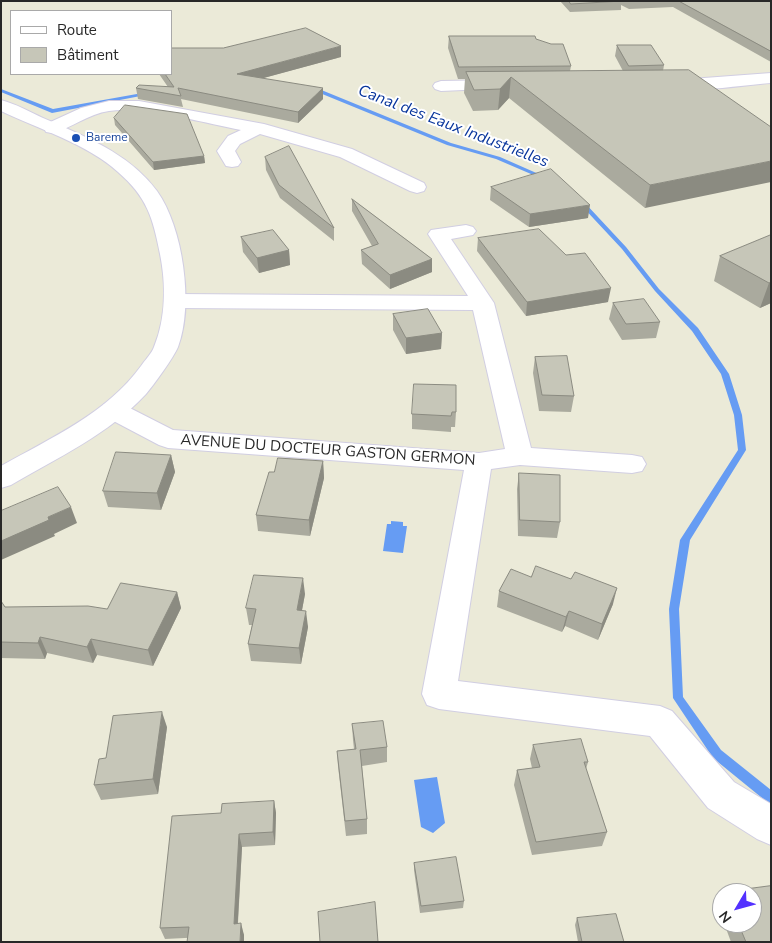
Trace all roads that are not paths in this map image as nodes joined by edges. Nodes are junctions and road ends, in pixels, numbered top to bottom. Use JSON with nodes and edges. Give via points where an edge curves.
{"nodes":[{"id":1,"x":771,"y":78,"type":"edge"},
{"id":2,"x":651,"y":84,"type":"edge"},
{"id":3,"x":521,"y":85,"type":"edge"},
{"id":4,"x":441,"y":86,"type":"dead end"},
{"id":5,"x":1,"y":105,"type":"edge"},
{"id":6,"x":52,"y":128,"type":"junction"},
{"id":7,"x":258,"y":128,"type":"junction"},
{"id":8,"x":232,"y":162,"type":"dead end"},
{"id":9,"x":417,"y":187,"type":"dead end"},
{"id":10,"x":466,"y":231,"type":"dead end"},
{"id":11,"x":176,"y":301,"type":"junction"},
{"id":12,"x":483,"y":303,"type":"junction"},
{"id":13,"x":113,"y":410,"type":"junction"},
{"id":14,"x":520,"y":456,"type":"junction"},
{"id":15,"x":479,"y":462,"type":"junction"},
{"id":16,"x":632,"y":464,"type":"dead end"},
{"id":17,"x":1,"y":478,"type":"edge"},
{"id":18,"x":771,"y":826,"type":"edge"}],
"edges":[{"from":1,"to":2,"type":"street"},
{"from":3,"to":4,"type":"street"},
{"from":5,"to":6,"type":"street"},
{"from":6,"to":7,"type":"street","via":[[87,111],[109,106],[132,106]]},
{"from":6,"to":11,"type":"street","via":[[88,144],[124,167],[148,193],[163,221]]},
{"from":7,"to":8,"type":"street","via":[[234,140],[226,151]]},
{"from":7,"to":9,"type":"street","via":[[346,153]]},
{"from":10,"to":12,"type":"street","via":[[438,234]]},
{"from":11,"to":12,"type":"street"},
{"from":11,"to":13,"type":"street","via":[[166,348],[138,388]]},
{"from":12,"to":14,"type":"street"},
{"from":13,"to":15,"type":"street","name":"AVENUE DU DOCTEUR GASTON GERMON","via":[[168,439]]},
{"from":13,"to":17,"type":"street","via":[[82,432]]},
{"from":14,"to":15,"type":"street","name":"AVENUE DU DOCTEUR GASTON GERMON"},
{"from":14,"to":16,"type":"street","name":"AVENUE DU DOCTEUR GASTON GERMON"},
{"from":15,"to":18,"type":"street","via":[[439,694],[660,722],[721,795]]}]}
